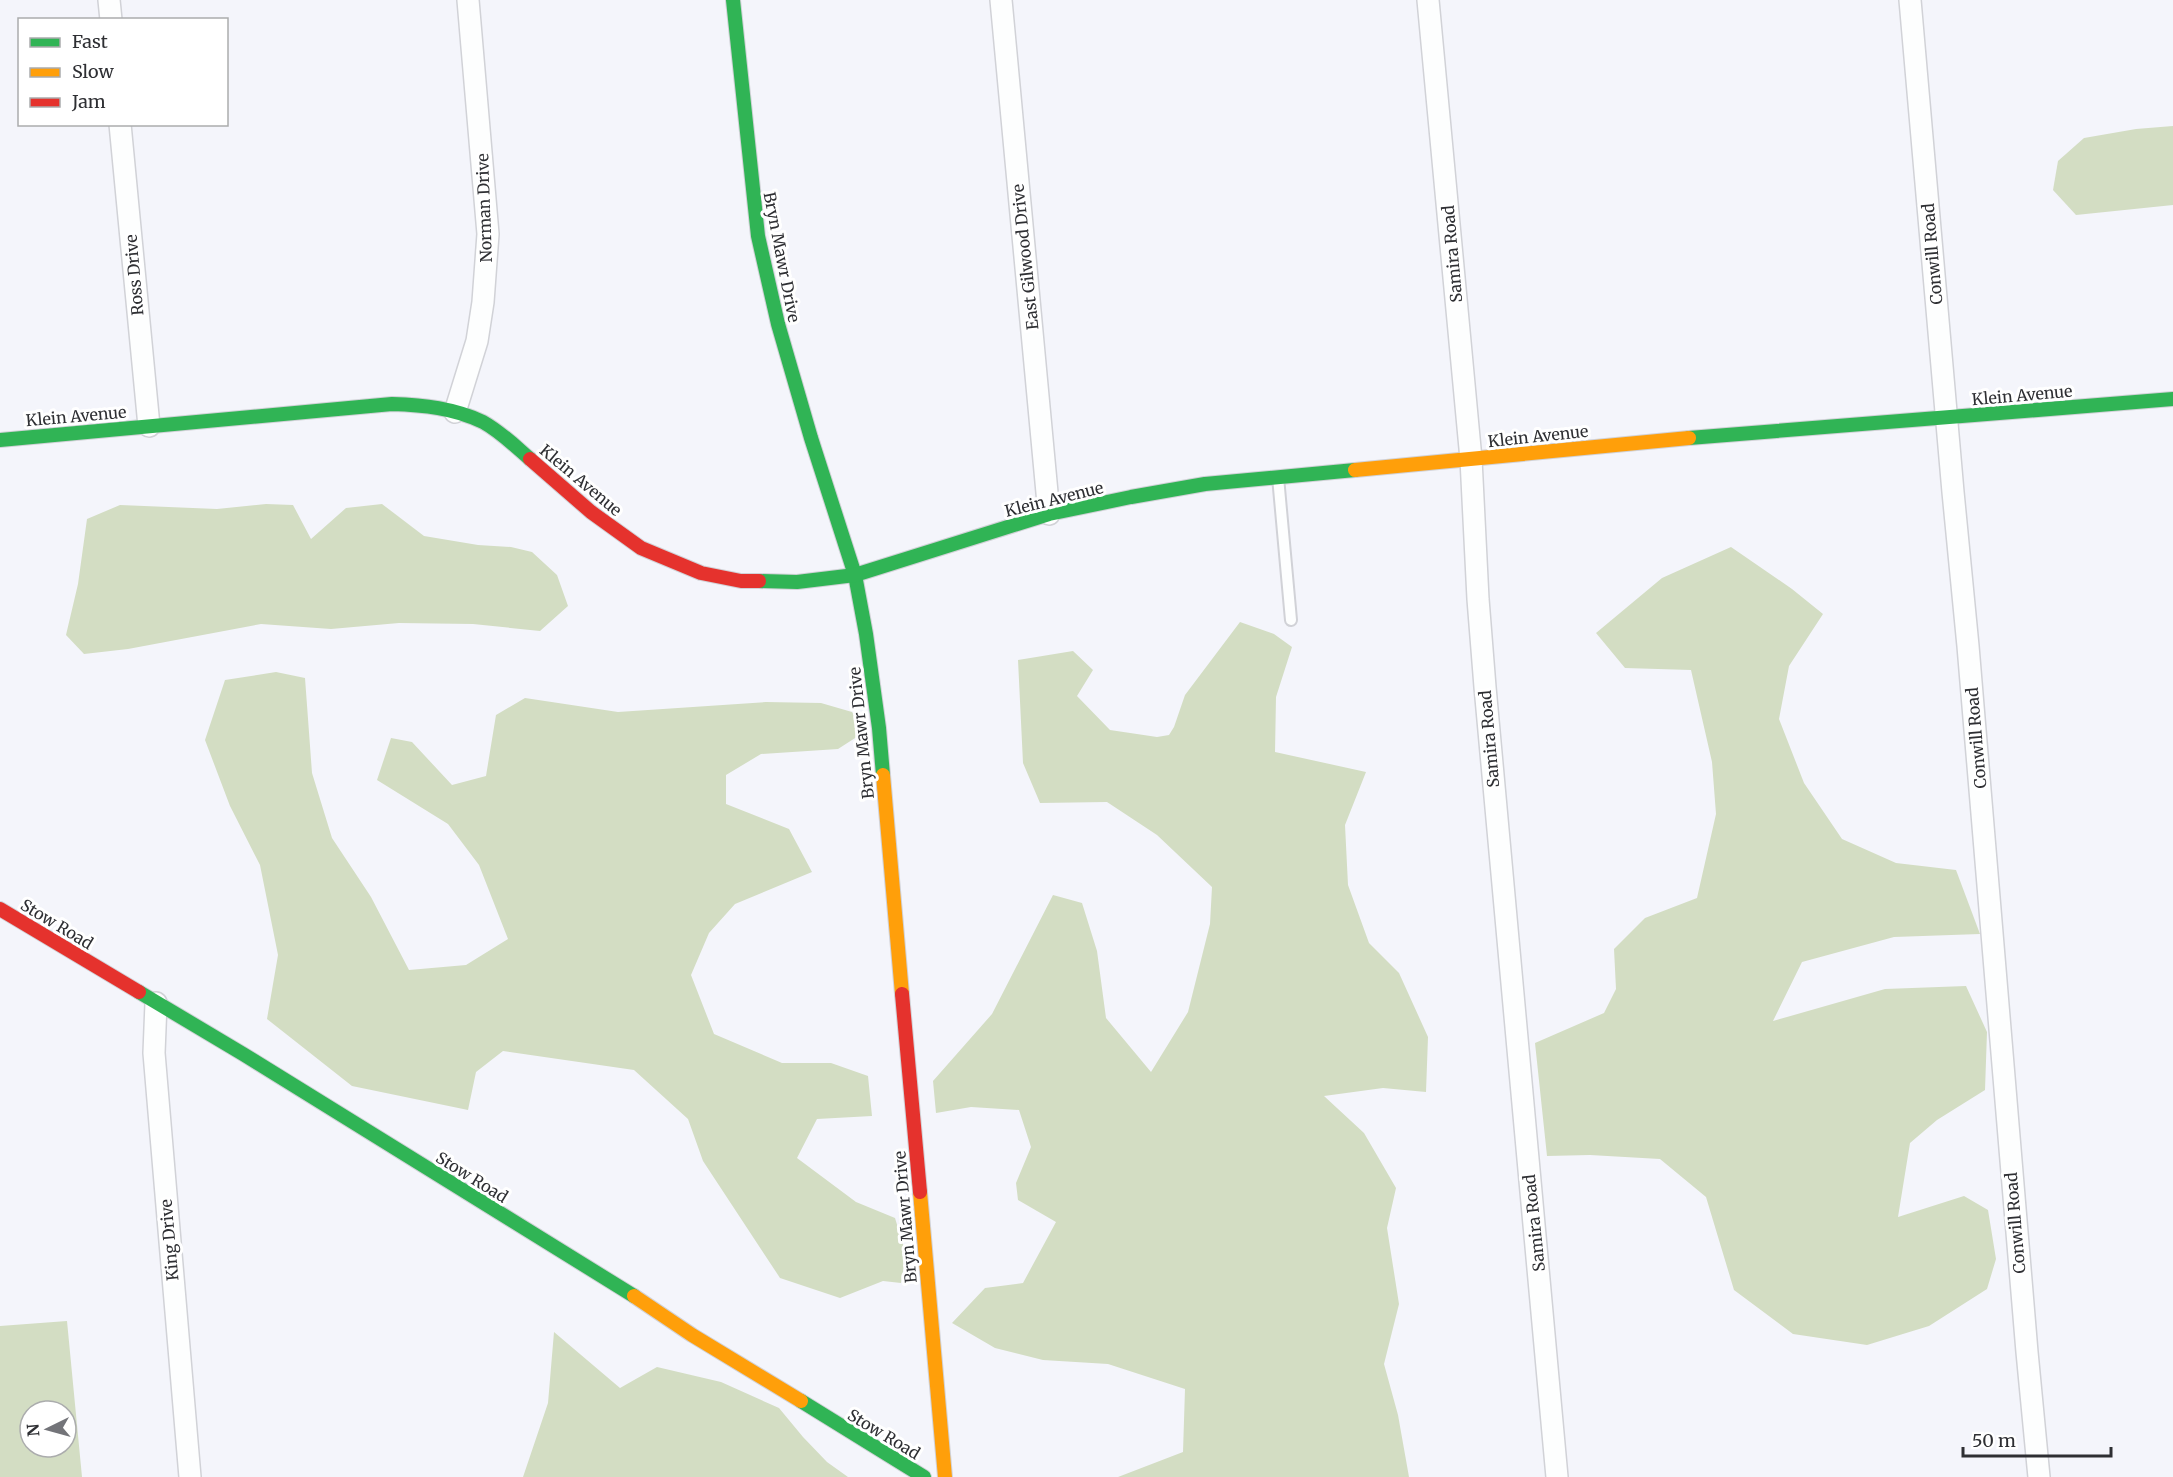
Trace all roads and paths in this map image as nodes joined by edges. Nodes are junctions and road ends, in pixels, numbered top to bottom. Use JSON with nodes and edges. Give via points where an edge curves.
{"nodes":[{"id":1,"x":109,"y":0,"type":"edge"},
{"id":2,"x":468,"y":0,"type":"edge"},
{"id":3,"x":733,"y":0,"type":"edge"},
{"id":4,"x":1001,"y":0,"type":"edge"},
{"id":5,"x":1428,"y":0,"type":"edge"},
{"id":6,"x":1910,"y":0,"type":"edge"},
{"id":7,"x":111,"y":18,"type":"edge"},
{"id":8,"x":120,"y":126,"type":"edge"},
{"id":9,"x":2173,"y":399,"type":"edge"},
{"id":10,"x":455,"y":412,"type":"junction"},
{"id":11,"x":1947,"y":418,"type":"junction"},
{"id":12,"x":149,"y":426,"type":"junction"},
{"id":13,"x":0,"y":440,"type":"edge"},
{"id":14,"x":1471,"y":459,"type":"junction"},
{"id":15,"x":1278,"y":477,"type":"junction"},
{"id":16,"x":1049,"y":514,"type":"junction"},
{"id":17,"x":855,"y":575,"type":"junction"},
{"id":18,"x":1292,"y":620,"type":"dead end"},
{"id":19,"x":0,"y":909,"type":"edge"},
{"id":20,"x":156,"y":1003,"type":"junction"},
{"id":21,"x":190,"y":1477,"type":"edge"},
{"id":22,"x":924,"y":1477,"type":"edge"},
{"id":23,"x":945,"y":1477,"type":"edge"},
{"id":24,"x":1557,"y":1477,"type":"edge"},
{"id":25,"x":2039,"y":1477,"type":"edge"}],
"edges":[{"from":1,"to":7,"type":"street"},
{"from":2,"to":10,"type":"street","name":"Norman Drive","via":[[488,246],[477,341]]},
{"from":3,"to":17,"type":"street","name":"Bryn Mawr Drive","via":[[753,201],[766,276],[811,438]]},
{"from":4,"to":16,"type":"street","name":"East Gilwood Drive"},
{"from":5,"to":14,"type":"street","name":"Samira Road"},
{"from":6,"to":11,"type":"street","name":"Conwill Road"},
{"from":8,"to":12,"type":"street","name":"Ross Drive"},
{"from":9,"to":11,"type":"street","name":"Klein Avenue"},
{"from":10,"to":12,"type":"street","name":"Klein Avenue","via":[[425,405],[392,404]]},
{"from":10,"to":17,"type":"street","name":"Klein Avenue","via":[[501,434],[591,512],[641,548],[701,573],[756,582]]},
{"from":11,"to":14,"type":"street","name":"Klein Avenue"},
{"from":11,"to":25,"type":"street","name":"Conwill Road"},
{"from":12,"to":13,"type":"street","name":"Klein Avenue"},
{"from":14,"to":15,"type":"street","name":"Klein Avenue"},
{"from":14,"to":24,"type":"street","name":"Samira Road","via":[[1485,687]]},
{"from":15,"to":16,"type":"street","name":"Klein Avenue","via":[[1205,484]]},
{"from":15,"to":18,"type":"lane"},
{"from":16,"to":17,"type":"street","name":"Klein Avenue"},
{"from":17,"to":23,"type":"street","name":"Bryn Mawr Drive","via":[[879,728]]},
{"from":19,"to":20,"type":"street","name":"Stow Road"},
{"from":20,"to":21,"type":"street","name":"King Drive","via":[[154,1053]]},
{"from":20,"to":22,"type":"street","name":"Stow Road"}]}
